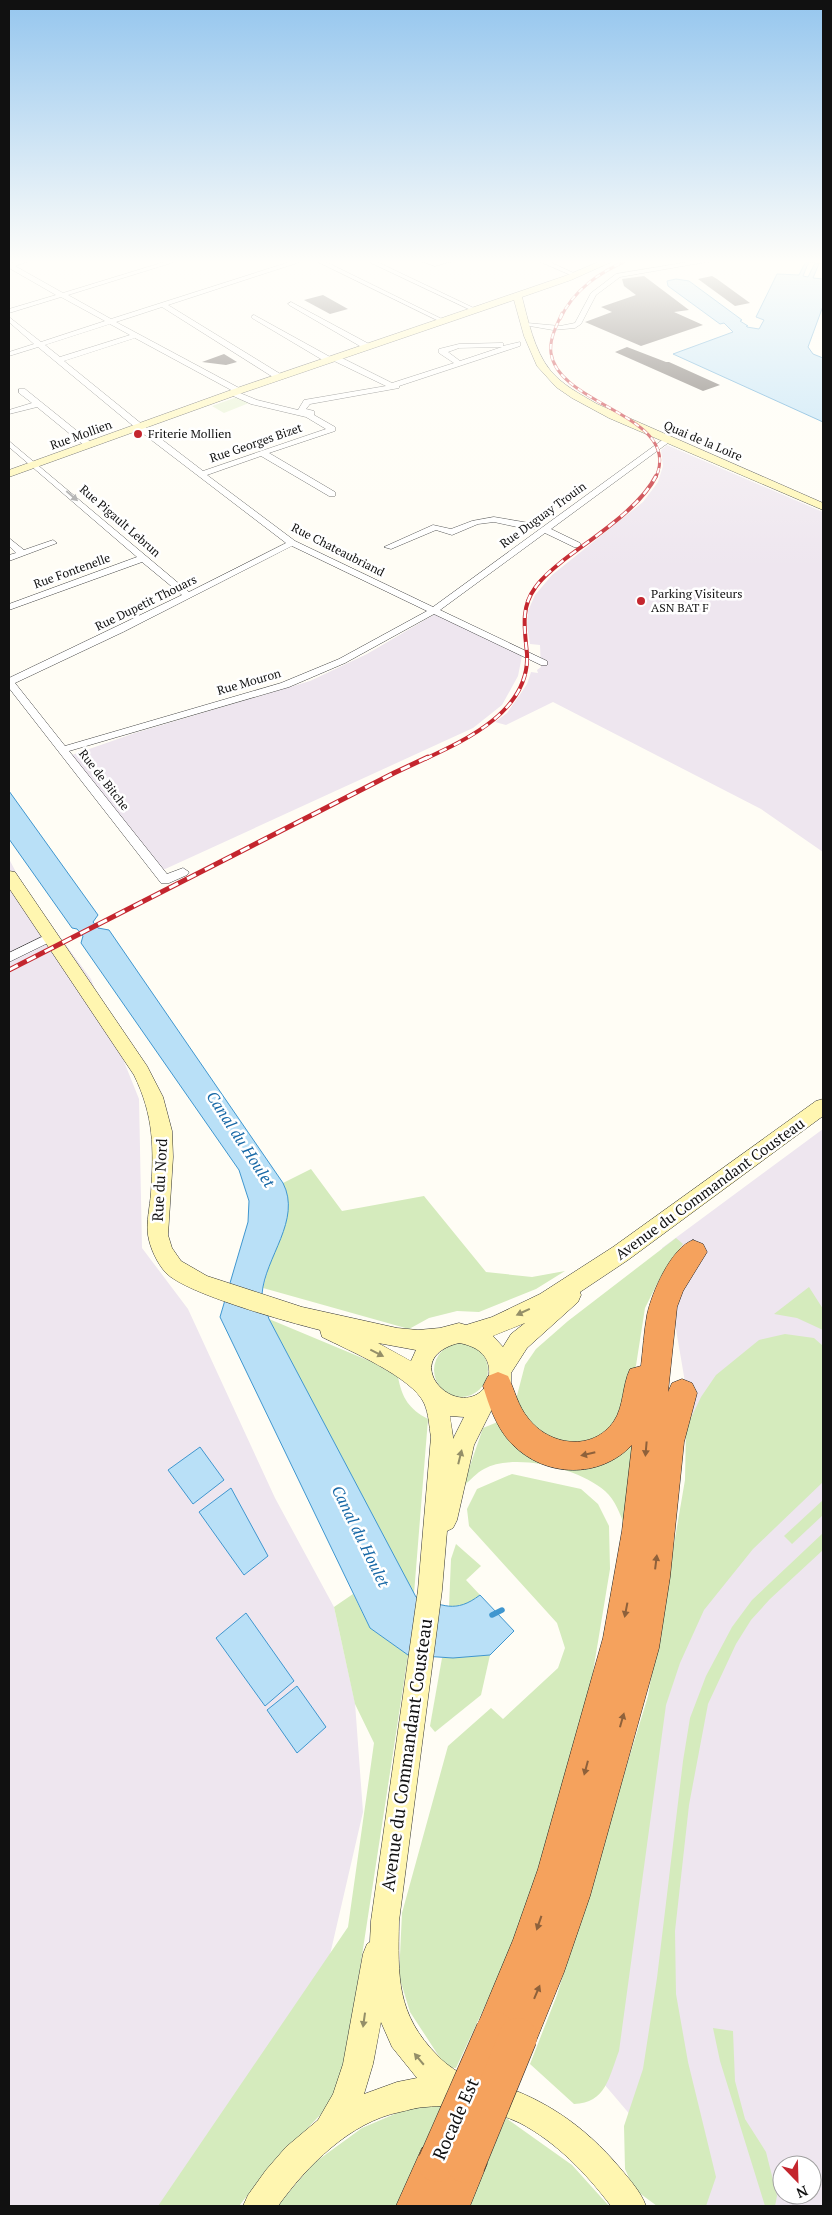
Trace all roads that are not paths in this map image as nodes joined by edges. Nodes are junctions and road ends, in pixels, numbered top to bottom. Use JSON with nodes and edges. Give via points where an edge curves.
{"nodes":[{"id":1,"x":62,"y":362,"type":"edge"},
{"id":2,"x":184,"y":362,"type":"edge"},
{"id":3,"x":255,"y":362,"type":"edge"},
{"id":4,"x":322,"y":362,"type":"edge"},
{"id":5,"x":340,"y":362,"type":"edge"},
{"id":6,"x":541,"y":362,"type":"edge"},
{"id":7,"x":459,"y":363,"type":"edge"},
{"id":8,"x":279,"y":377,"type":"junction"},
{"id":9,"x":393,"y":385,"type":"junction"},
{"id":10,"x":22,"y":391,"type":"dead end"},
{"id":11,"x":236,"y":392,"type":"junction"},
{"id":12,"x":37,"y":404,"type":"junction"},
{"id":13,"x":9,"y":412,"type":"edge"},
{"id":14,"x":309,"y":415,"type":"junction"},
{"id":15,"x":140,"y":427,"type":"junction"},
{"id":16,"x":668,"y":440,"type":"junction"},
{"id":17,"x":9,"y":443,"type":"edge"},
{"id":18,"x":89,"y":446,"type":"junction"},
{"id":19,"x":262,"y":453,"type":"junction"},
{"id":20,"x":35,"y":464,"type":"junction"},
{"id":21,"x":9,"y":474,"type":"edge"},
{"id":22,"x":201,"y":474,"type":"junction"},
{"id":23,"x":332,"y":494,"type":"dead end"},
{"id":24,"x":823,"y":507,"type":"edge"},
{"id":25,"x":540,"y":528,"type":"junction"},
{"id":26,"x":9,"y":541,"type":"edge"},
{"id":27,"x":53,"y":543,"type":"dead end"},
{"id":28,"x":292,"y":543,"type":"junction"},
{"id":29,"x":577,"y":545,"type":"dead end"},
{"id":30,"x":388,"y":548,"type":"dead end"},
{"id":31,"x":22,"y":553,"type":"junction"},
{"id":32,"x":9,"y":558,"type":"edge"},
{"id":33,"x":144,"y":558,"type":"junction"},
{"id":34,"x":188,"y":596,"type":"junction"},
{"id":35,"x":9,"y":607,"type":"edge"},
{"id":36,"x":433,"y":611,"type":"junction"},
{"id":37,"x":544,"y":663,"type":"dead end"},
{"id":38,"x":9,"y":682,"type":"edge"},
{"id":39,"x":62,"y":750,"type":"junction"},
{"id":40,"x":184,"y":872,"type":"dead end"},
{"id":41,"x":9,"y":876,"type":"edge"},
{"id":42,"x":50,"y":937,"type":"junction"},
{"id":43,"x":9,"y":958,"type":"edge"},
{"id":44,"x":823,"y":1106,"type":"edge"},
{"id":45,"x":596,"y":1271,"type":"junction"},
{"id":46,"x":211,"y":1287,"type":"joint"},
{"id":47,"x":278,"y":1309,"type":"joint"},
{"id":48,"x":302,"y":1316,"type":"junction"},
{"id":49,"x":468,"y":1334,"type":"junction"},
{"id":50,"x":440,"y":1338,"type":"junction"},
{"id":51,"x":494,"y":1386,"type":"junction"},
{"id":52,"x":429,"y":1392,"type":"junction"},
{"id":53,"x":682,"y":1393,"type":"dead end"},
{"id":54,"x":430,"y":1590,"type":"junction"},
{"id":55,"x":418,"y":1682,"type":"joint"},
{"id":56,"x":385,"y":1921,"type":"junction"},
{"id":57,"x":506,"y":2034,"type":"junction"},
{"id":58,"x":455,"y":2091,"type":"junction"},
{"id":59,"x":326,"y":2132,"type":"junction"},
{"id":60,"x":452,"y":2164,"type":"junction"},
{"id":61,"x":259,"y":2206,"type":"edge"},
{"id":62,"x":417,"y":2206,"type":"edge"},
{"id":63,"x":449,"y":2206,"type":"edge"},
{"id":64,"x":630,"y":2206,"type":"edge"}],
"edges":[{"from":1,"to":15,"type":"street","name":"Rue Chateaubriand"},
{"from":2,"to":11,"type":"street","name":"Rue Georges Bizet"},
{"from":3,"to":8,"type":"street"},
{"from":4,"to":8,"type":"street","name":"Rue Mollien"},
{"from":5,"to":9,"type":"street"},
{"from":6,"to":16,"type":"street","name":"Quai de la Loire","via":[[563,387]]},
{"from":7,"to":9,"type":"street"},
{"from":8,"to":11,"type":"street","name":"Rue Mollien"},
{"from":9,"to":14,"type":"street","via":[[397,386],[370,394],[345,394],[307,402],[302,410],[312,413]]},
{"from":10,"to":12,"type":"street"},
{"from":11,"to":14,"type":"street","name":"Rue Georges Bizet","via":[[254,402]]},
{"from":11,"to":15,"type":"street","name":"Rue Mollien"},
{"from":12,"to":13,"type":"street"},
{"from":12,"to":18,"type":"street"},
{"from":14,"to":19,"type":"street","name":"Rue Georges Bizet","via":[[332,429]]},
{"from":15,"to":18,"type":"street","name":"Rue Mollien"},
{"from":15,"to":22,"type":"street","name":"Rue Chateaubriand"},
{"from":16,"to":24,"type":"street","name":"Quai de la Loire"},
{"from":16,"to":25,"type":"street","name":"Rue Duguay Trouin"},
{"from":17,"to":20,"type":"street","name":"Rue Pigault Lebrun"},
{"from":18,"to":20,"type":"street","name":"Rue Mollien"},
{"from":19,"to":22,"type":"street","name":"Rue Georges Bizet"},
{"from":19,"to":23,"type":"street"},
{"from":20,"to":21,"type":"street","name":"Rue Mollien"},
{"from":20,"to":33,"type":"street","name":"Rue Pigault Lebrun","one_way":true},
{"from":22,"to":28,"type":"street","name":"Rue Chateaubriand"},
{"from":25,"to":29,"type":"street"},
{"from":25,"to":30,"type":"street","via":[[495,520],[474,522],[452,532],[436,527]]},
{"from":25,"to":36,"type":"street","name":"Rue Duguay Trouin"},
{"from":26,"to":31,"type":"street"},
{"from":27,"to":31,"type":"street"},
{"from":28,"to":34,"type":"street","name":"Rue Dupetit Thouars"},
{"from":28,"to":36,"type":"street","name":"Rue Chateaubriand"},
{"from":31,"to":32,"type":"street"},
{"from":33,"to":34,"type":"street","name":"Rue Pigault Lebrun"},
{"from":33,"to":35,"type":"street","name":"Rue Fontenelle"},
{"from":34,"to":38,"type":"street","name":"Rue Dupetit Thouars"},
{"from":36,"to":37,"type":"street","name":"Rue Chateaubriand"},
{"from":36,"to":39,"type":"street","name":"Rue Mouron","via":[[349,658],[304,678]]},
{"from":38,"to":39,"type":"street","name":"Rue de Bitche"},
{"from":39,"to":40,"type":"street","name":"Rue de Bitche","via":[[165,880]]},
{"from":41,"to":42,"type":"street","name":"Rue du Nord"},
{"from":42,"to":43,"type":"street"},
{"from":42,"to":46,"type":"street","name":"Rue du Nord","via":[[142,1071],[154,1097],[163,1140],[157,1224],[164,1252],[179,1271]]},
{"from":44,"to":45,"type":"street","name":"Avenue du Commandant Cousteau"},
{"from":45,"to":49,"type":"street","name":"Avenue du Commandant Cousteau","one_way":true,"via":[[526,1310]]},
{"from":45,"to":51,"type":"street","name":"Avenue du Commandant Cousteau","via":[[524,1336]]},
{"from":46,"to":47,"type":"street","name":"Rue du Nord"},
{"from":47,"to":48,"type":"street","name":"Rue du Nord"},
{"from":48,"to":50,"type":"street","name":"Rue du Nord","via":[[398,1338]]},
{"from":48,"to":52,"type":"street","name":"Rue du Nord","one_way":true,"via":[[400,1365]]},
{"from":49,"to":50,"type":"street"},
{"from":49,"to":51,"type":"street","via":[[490,1345],[497,1355]]},
{"from":50,"to":52,"type":"street","via":[[427,1349],[422,1360],[421,1375]]},
{"from":51,"to":52,"type":"street","via":[[471,1407],[444,1404]]},
{"from":54,"to":51,"type":"street","name":"Avenue du Commandant Cousteau","one_way":true,"via":[[463,1443]]},
{"from":51,"to":57,"type":"highway","via":[[518,1429],[541,1448],[561,1456],[579,1456],[608,1447],[626,1428],[636,1403],[648,1320],[656,1297],[671,1274],[693,1252],[674,1279],[661,1316],[638,1531],[620,1638],[557,1869],[529,1950]]},
{"from":52,"to":54,"type":"street","name":"Avenue du Commandant Cousteau","via":[[439,1414],[442,1437]]},
{"from":57,"to":53,"type":"highway","one_way":true,"via":[[545,1972],[571,1896],[642,1648],[654,1577],[669,1442]]},
{"from":54,"to":55,"type":"street","name":"Avenue du Commandant Cousteau"},
{"from":55,"to":56,"type":"street","name":"Avenue du Commandant Cousteau"},
{"from":58,"to":56,"type":"street","name":"Avenue du Commandant Cousteau","one_way":true,"via":[[419,2060],[394,2021],[384,1980]]},
{"from":56,"to":59,"type":"street","name":"Avenue du Commandant Cousteau","one_way":true,"via":[[369,1985],[355,2078],[343,2108]]},
{"from":57,"to":60,"type":"highway","name":"Rocade Est","bridge":true},
{"from":58,"to":59,"type":"street","via":[[419,2092],[394,2097],[354,2114]]},
{"from":58,"to":64,"type":"street","via":[[502,2100],[547,2122],[594,2161]]},
{"from":59,"to":61,"type":"street","via":[[294,2161]]},
{"from":60,"to":62,"type":"highway","name":"Rocade Est"},
{"from":60,"to":63,"type":"highway","name":"Rocade Est"}]}
